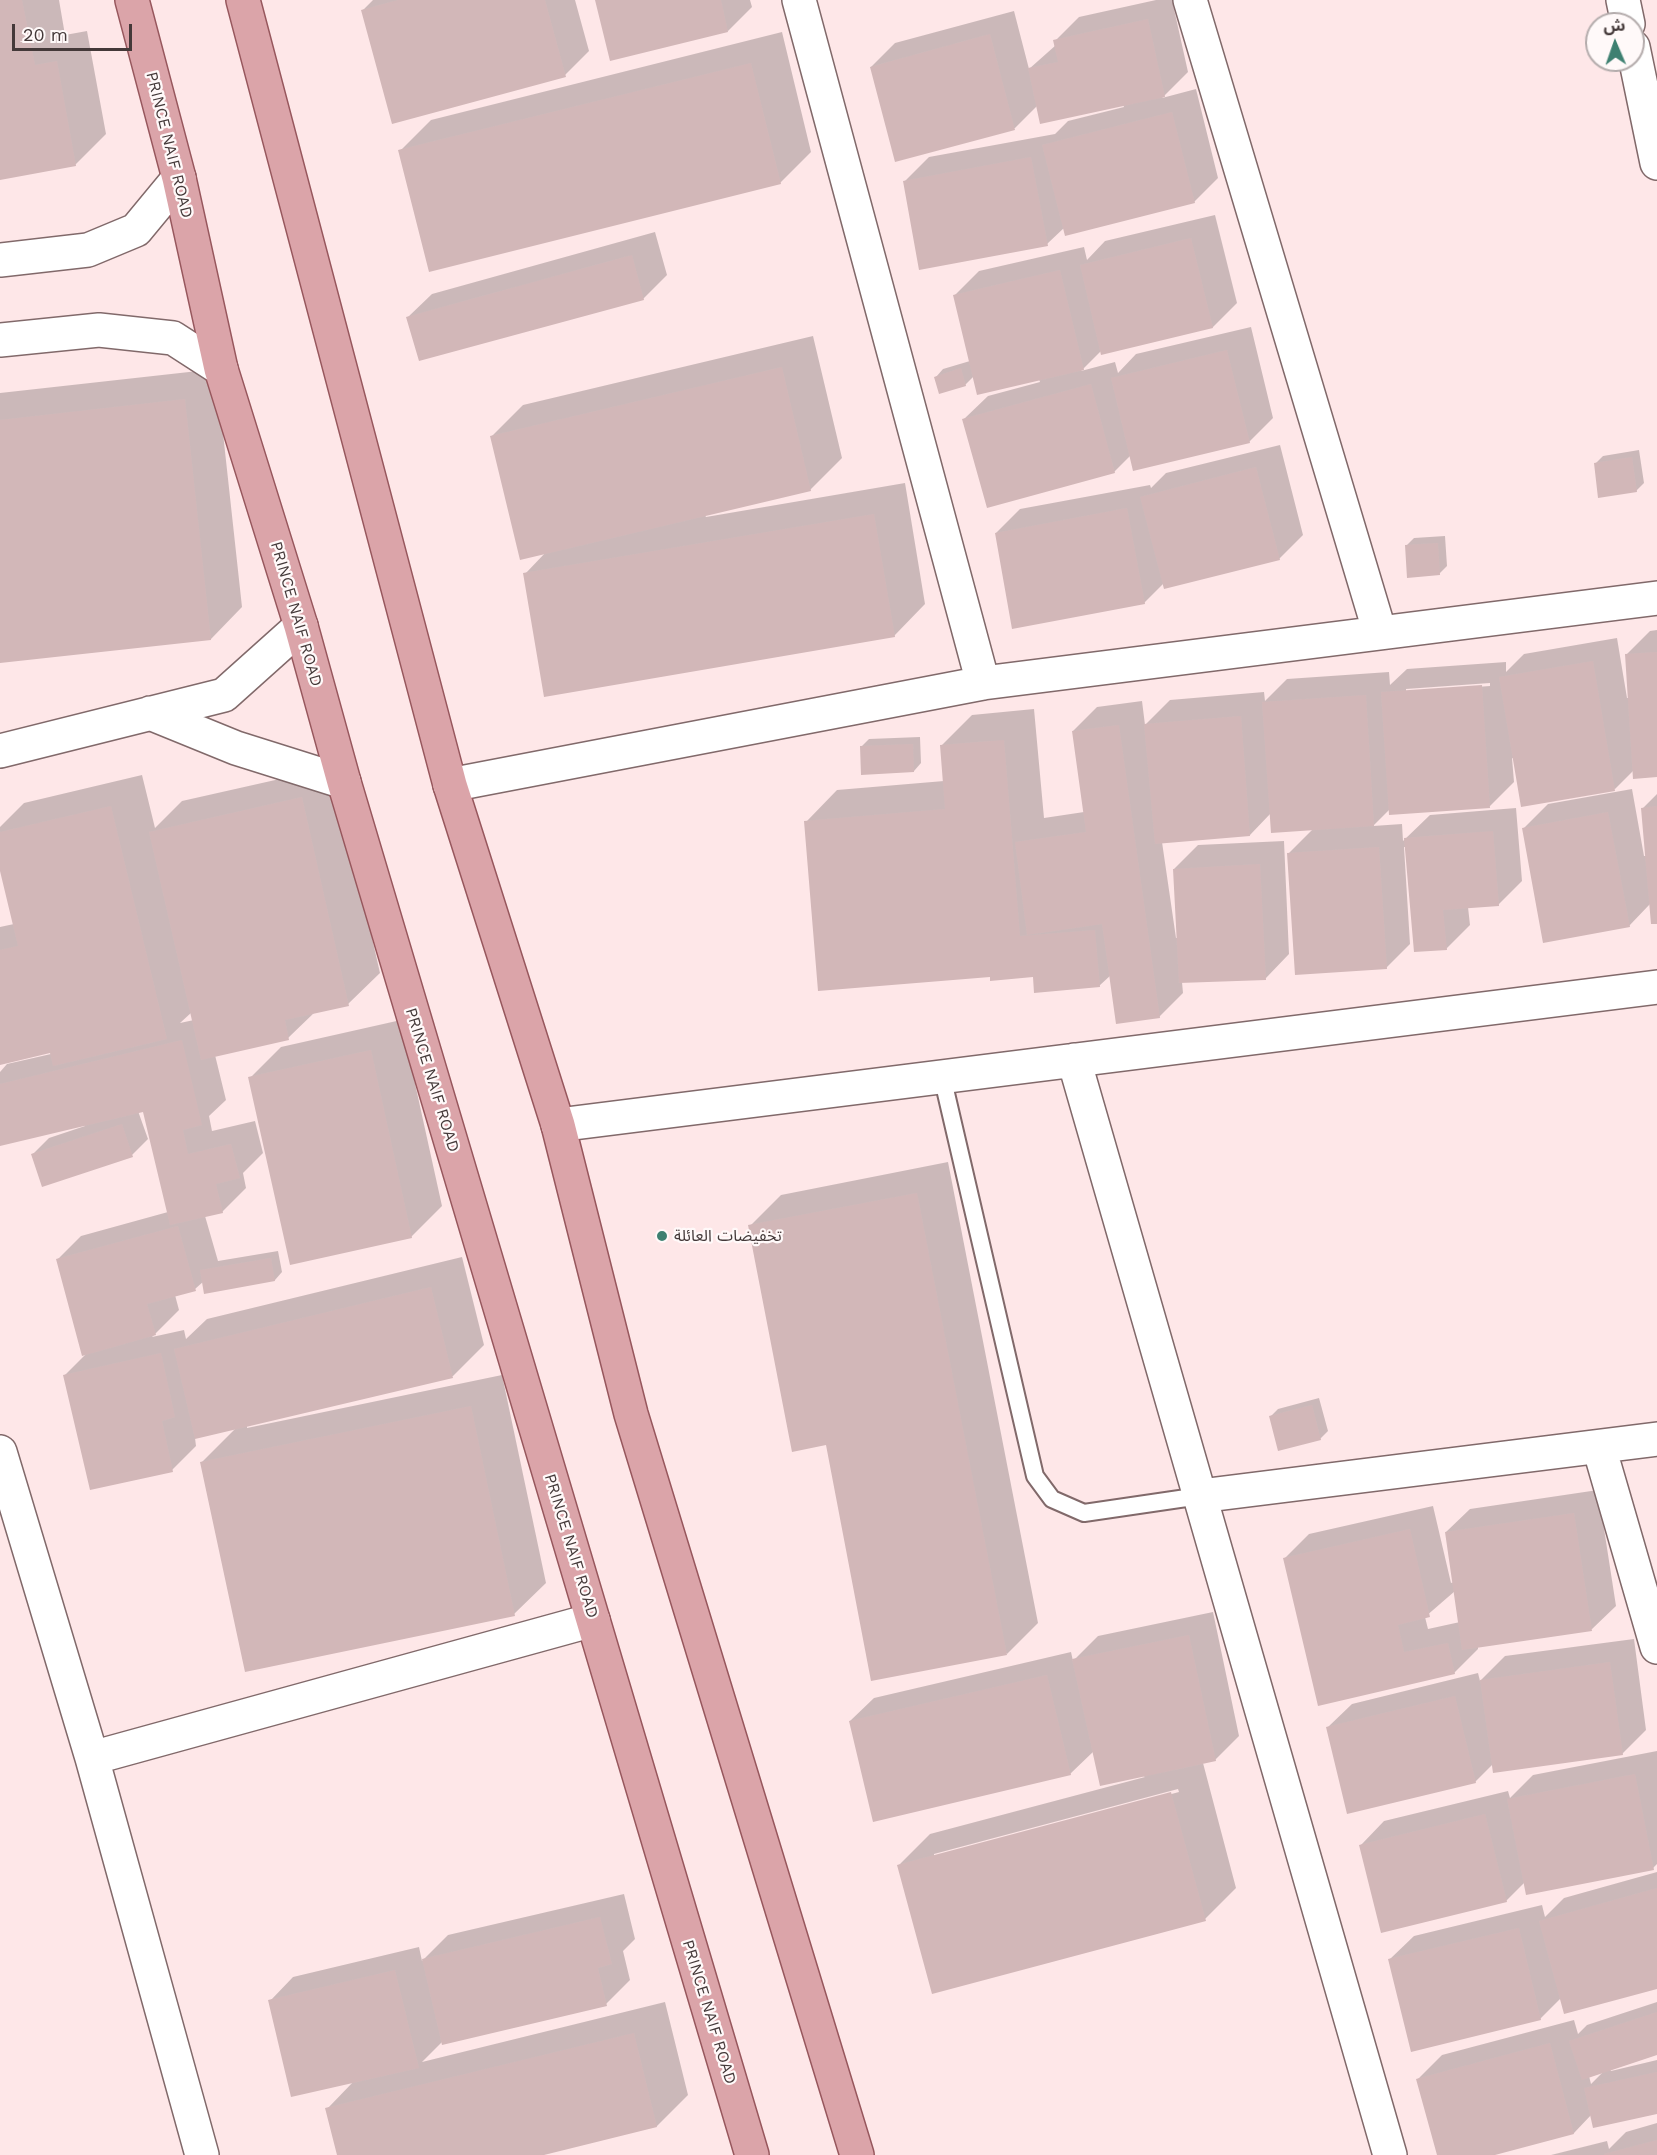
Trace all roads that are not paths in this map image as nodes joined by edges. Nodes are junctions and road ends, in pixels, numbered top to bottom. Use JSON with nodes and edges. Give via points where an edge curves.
{"nodes":[{"id":1,"x":132,"y":0,"type":"edge"},
{"id":2,"x":243,"y":0,"type":"edge"},
{"id":3,"x":799,"y":0,"type":"edge"},
{"id":4,"x":1190,"y":0,"type":"edge"},
{"id":5,"x":1638,"y":72,"type":"edge"},
{"id":6,"x":1657,"y":163,"type":"edge"},
{"id":7,"x":179,"y":178,"type":"junction"},
{"id":8,"x":0,"y":260,"type":"edge"},
{"id":9,"x":0,"y":340,"type":"edge"},
{"id":10,"x":221,"y":369,"type":"junction"},
{"id":11,"x":1657,"y":598,"type":"edge"},
{"id":12,"x":301,"y":626,"type":"junction"},
{"id":13,"x":1380,"y":633,"type":"junction"},
{"id":14,"x":983,"y":682,"type":"junction"},
{"id":15,"x":150,"y":713,"type":"junction"},
{"id":16,"x":0,"y":751,"type":"edge"},
{"id":17,"x":344,"y":782,"type":"junction"},
{"id":18,"x":450,"y":785,"type":"junction"},
{"id":19,"x":1657,"y":987,"type":"edge"},
{"id":20,"x":1074,"y":1060,"type":"junction"},
{"id":21,"x":942,"y":1076,"type":"junction"},
{"id":22,"x":558,"y":1125,"type":"junction"},
{"id":23,"x":1657,"y":1439,"type":"edge"},
{"id":24,"x":1599,"y":1446,"type":"junction"},
{"id":25,"x":0,"y":1452,"type":"edge"},
{"id":26,"x":1200,"y":1496,"type":"junction"},
{"id":27,"x":593,"y":1620,"type":"junction"},
{"id":28,"x":1657,"y":1647,"type":"edge"},
{"id":29,"x":92,"y":1758,"type":"junction"},
{"id":30,"x":202,"y":2155,"type":"edge"},
{"id":31,"x":752,"y":2155,"type":"edge"},
{"id":32,"x":856,"y":2155,"type":"edge"},
{"id":33,"x":1390,"y":2155,"type":"edge"}],
"edges":[{"from":1,"to":7,"type":"main road","name":"PRINCE NAIF ROAD"},
{"from":2,"to":18,"type":"main road"},
{"from":3,"to":14,"type":"street"},
{"from":4,"to":13,"type":"street"},
{"from":5,"to":6,"type":"street"},
{"from":7,"to":8,"type":"street","via":[[136,230],[88,250]]},
{"from":7,"to":10,"type":"main road","name":"PRINCE NAIF ROAD"},
{"from":9,"to":10,"type":"street","via":[[99,330],[173,338]]},
{"from":10,"to":12,"type":"main road","name":"PRINCE NAIF ROAD"},
{"from":11,"to":13,"type":"street"},
{"from":12,"to":15,"type":"street","via":[[224,695]]},
{"from":12,"to":17,"type":"main road","name":"PRINCE NAIF ROAD"},
{"from":13,"to":14,"type":"street"},
{"from":14,"to":18,"type":"street"},
{"from":15,"to":16,"type":"street"},
{"from":15,"to":17,"type":"street","via":[[236,748]]},
{"from":17,"to":27,"type":"main road","name":"PRINCE NAIF ROAD"},
{"from":18,"to":22,"type":"main road"},
{"from":19,"to":20,"type":"street"},
{"from":20,"to":21,"type":"street"},
{"from":20,"to":26,"type":"street"},
{"from":21,"to":22,"type":"street"},
{"from":21,"to":26,"type":"lane","via":[[1035,1476],[1052,1499],[1084,1513]]},
{"from":22,"to":32,"type":"main road","via":[[631,1414]]},
{"from":23,"to":24,"type":"street"},
{"from":24,"to":26,"type":"street"},
{"from":24,"to":28,"type":"street"},
{"from":25,"to":29,"type":"street"},
{"from":26,"to":33,"type":"street"},
{"from":27,"to":29,"type":"street"},
{"from":27,"to":31,"type":"main road","name":"PRINCE NAIF ROAD"},
{"from":29,"to":30,"type":"street"}]}
